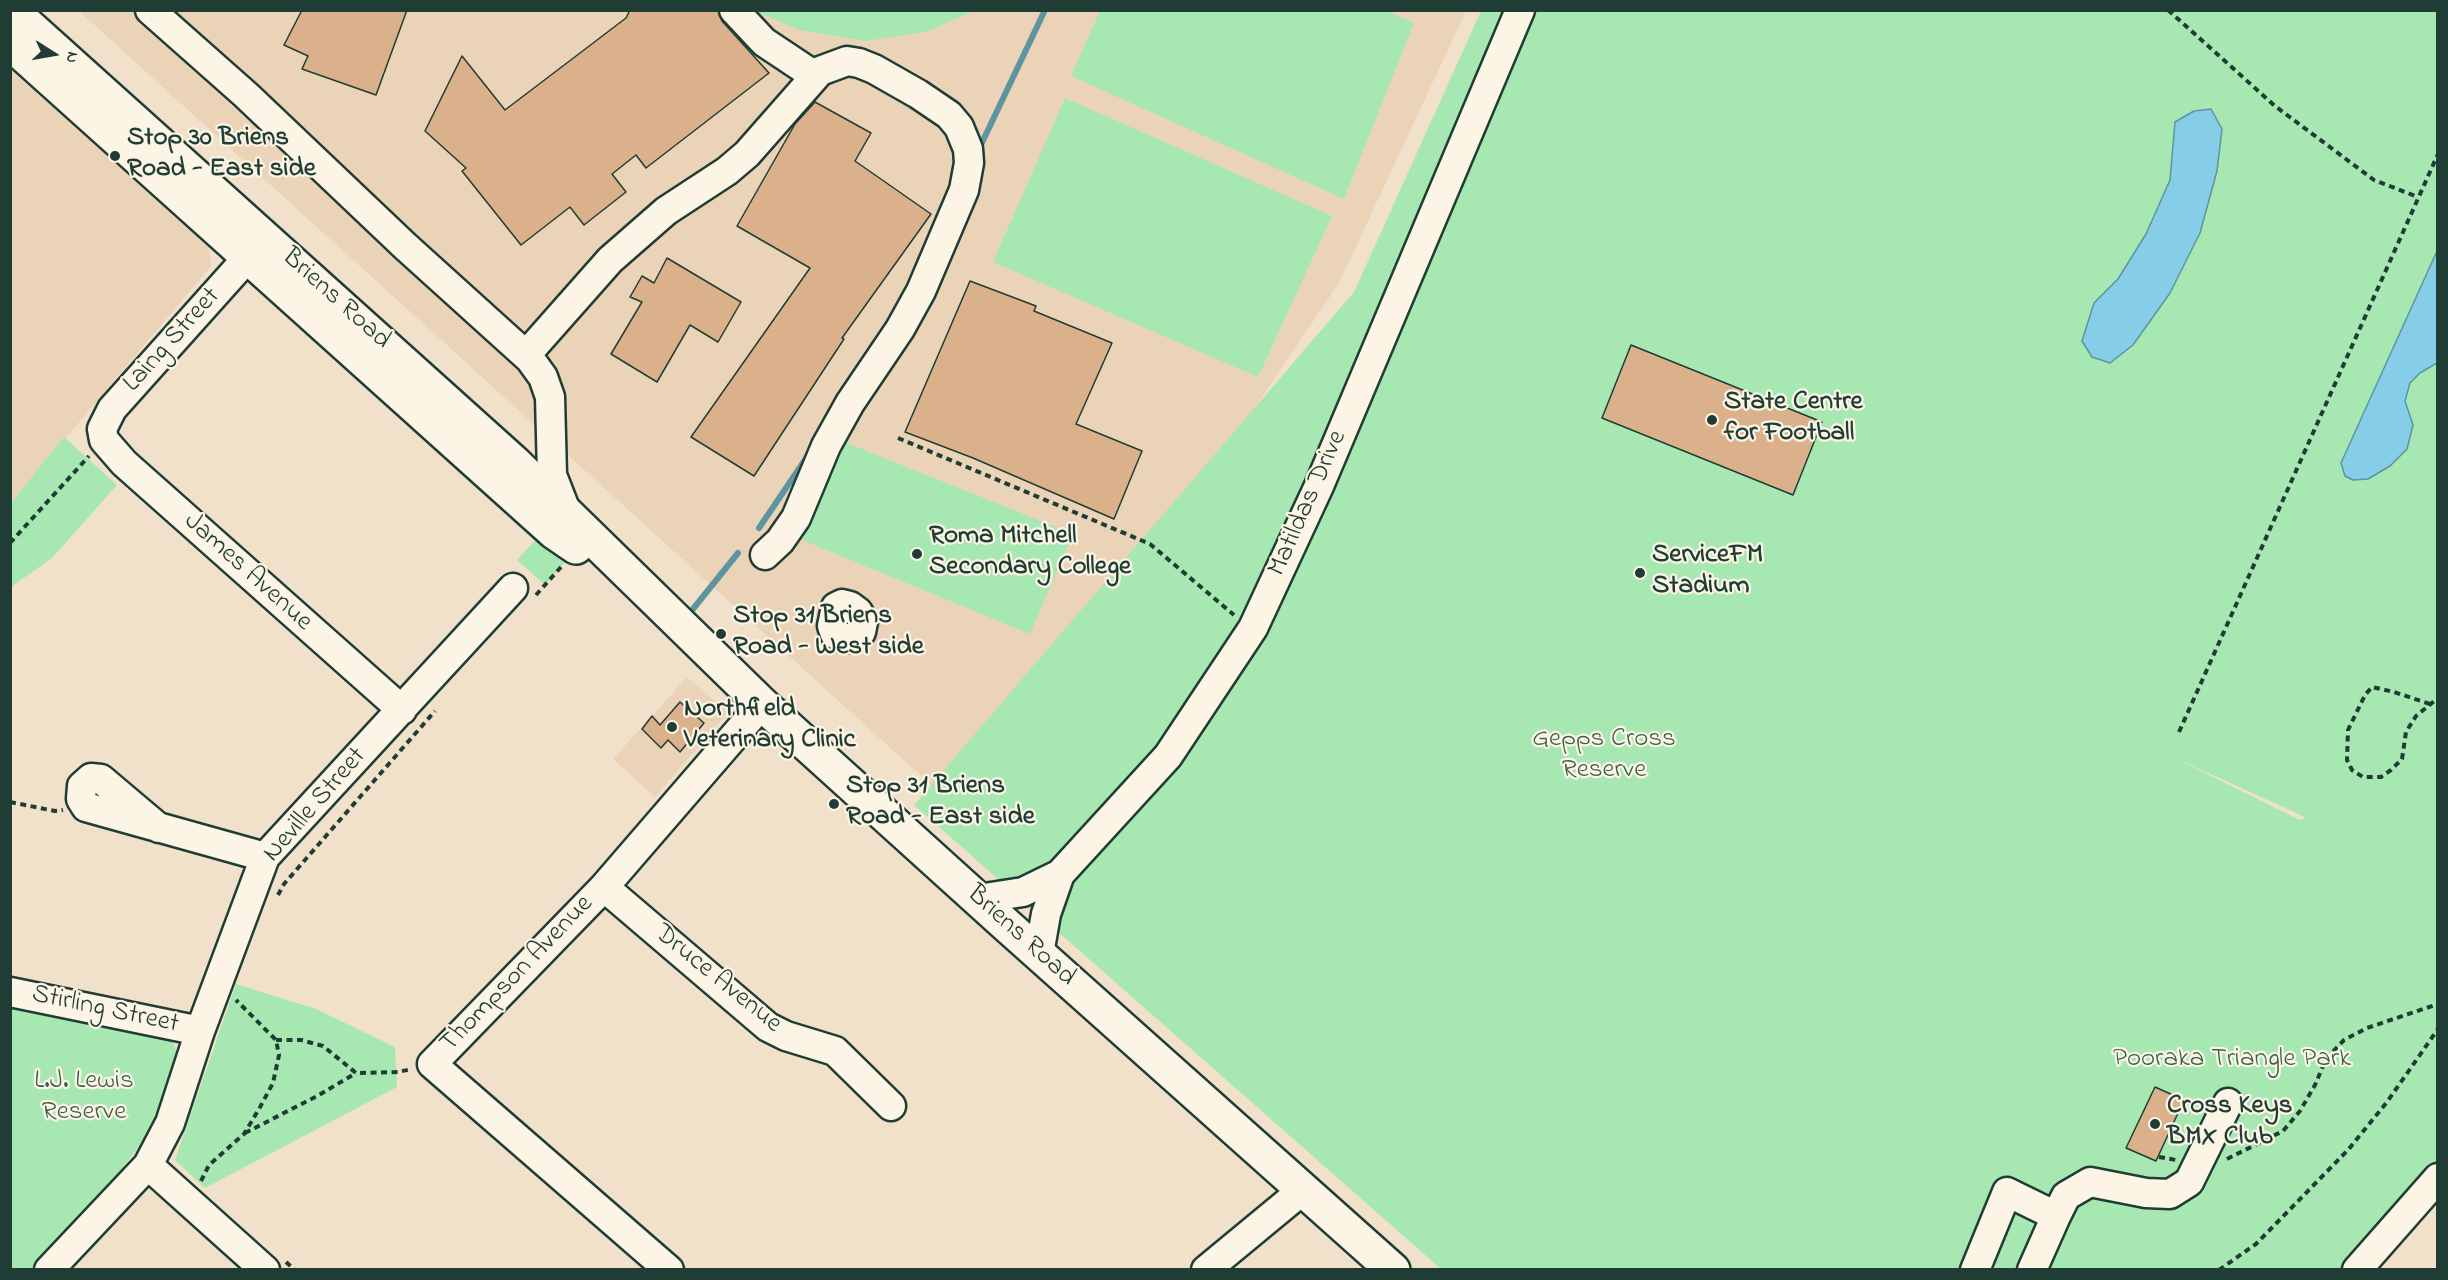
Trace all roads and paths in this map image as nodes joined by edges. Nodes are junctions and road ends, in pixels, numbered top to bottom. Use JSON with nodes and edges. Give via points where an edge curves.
{"nodes":[{"id":1,"x":11,"y":10,"type":"edge"},
{"id":2,"x":150,"y":10,"type":"edge"},
{"id":3,"x":734,"y":10,"type":"edge"},
{"id":4,"x":1520,"y":10,"type":"edge"},
{"id":5,"x":2169,"y":10,"type":"edge"},
{"id":6,"x":10,"y":43,"type":"edge"},
{"id":7,"x":814,"y":76,"type":"junction"},
{"id":8,"x":2438,"y":154,"type":"edge"},
{"id":9,"x":2418,"y":198,"type":"junction"},
{"id":10,"x":258,"y":247,"type":"junction"},
{"id":11,"x":526,"y":355,"type":"junction"},
{"id":12,"x":550,"y":417,"type":"junction"},
{"id":13,"x":103,"y":434,"type":"junction"},
{"id":14,"x":898,"y":438,"type":"dead end"},
{"id":15,"x":501,"y":467,"type":"junction"},
{"id":16,"x":566,"y":511,"type":"junction"},
{"id":17,"x":10,"y":543,"type":"edge"},
{"id":18,"x":765,"y":555,"type":"dead end"},
{"id":19,"x":566,"y":561,"type":"dead end"},
{"id":20,"x":521,"y":595,"type":"joint"},
{"id":21,"x":652,"y":598,"type":"junction"},
{"id":22,"x":1237,"y":617,"type":"dead end"},
{"id":23,"x":2438,"y":698,"type":"edge"},
{"id":24,"x":762,"y":704,"type":"junction"},
{"id":25,"x":2430,"y":704,"type":"junction"},
{"id":26,"x":437,"y":708,"type":"dead end"},
{"id":27,"x":402,"y":710,"type":"junction"},
{"id":28,"x":2179,"y":732,"type":"dead end"},
{"id":29,"x":10,"y":802,"type":"edge"},
{"id":30,"x":86,"y":807,"type":"joint"},
{"id":31,"x":265,"y":857,"type":"junction"},
{"id":32,"x":1060,"y":874,"type":"junction"},
{"id":33,"x":604,"y":887,"type":"junction"},
{"id":34,"x":978,"y":899,"type":"junction"},
{"id":35,"x":273,"y":904,"type":"dead end"},
{"id":36,"x":1039,"y":954,"type":"junction"},
{"id":37,"x":10,"y":992,"type":"edge"},
{"id":38,"x":231,"y":996,"type":"dead end"},
{"id":39,"x":2438,"y":1004,"type":"edge"},
{"id":40,"x":2438,"y":1029,"type":"edge"},
{"id":41,"x":200,"y":1031,"type":"junction"},
{"id":42,"x":276,"y":1040,"type":"junction"},
{"id":43,"x":432,"y":1064,"type":"junction"},
{"id":44,"x":356,"y":1073,"type":"junction"},
{"id":45,"x":2228,"y":1103,"type":"dead end"},
{"id":46,"x":891,"y":1106,"type":"dead end"},
{"id":47,"x":244,"y":1134,"type":"junction"},
{"id":48,"x":2159,"y":1157,"type":"dead end"},
{"id":49,"x":2198,"y":1163,"type":"junction"},
{"id":50,"x":148,"y":1165,"type":"junction"},
{"id":51,"x":2438,"y":1178,"type":"edge"},
{"id":52,"x":200,"y":1183,"type":"dead end"},
{"id":53,"x":1304,"y":1189,"type":"junction"},
{"id":54,"x":2056,"y":1216,"type":"junction"},
{"id":55,"x":49,"y":1269,"type":"edge"},
{"id":56,"x":265,"y":1269,"type":"edge"},
{"id":57,"x":669,"y":1269,"type":"edge"},
{"id":58,"x":1206,"y":1269,"type":"edge"},
{"id":59,"x":1393,"y":1269,"type":"edge"},
{"id":60,"x":1975,"y":1269,"type":"edge"},
{"id":61,"x":2032,"y":1269,"type":"edge"},
{"id":62,"x":2219,"y":1269,"type":"edge"},
{"id":63,"x":2357,"y":1269,"type":"edge"}],
"edges":[{"from":1,"to":10,"type":"main road","name":"Briens Road"},
{"from":2,"to":11,"type":"street"},
{"from":3,"to":7,"type":"street","via":[[764,42]]},
{"from":4,"to":32,"type":"street","name":"Matildas Drive","via":[[1319,486],[1253,628],[1168,756]]},
{"from":5,"to":9,"type":"path","via":[[2275,106],[2374,180]]},
{"from":6,"to":10,"type":"main road","name":"Briens Road"},
{"from":7,"to":11,"type":"street","via":[[747,154],[666,211],[610,260]]},
{"from":7,"to":18,"type":"street","via":[[847,61],[874,69],[949,115],[968,149],[969,164],[964,190],[921,291],[835,429],[796,518]]},
{"from":8,"to":9,"type":"path"},
{"from":9,"to":28,"type":"path"},
{"from":10,"to":13,"type":"street","name":"Laing Street","via":[[112,409]]},
{"from":10,"to":15,"type":"main road","name":"Briens Road"},
{"from":11,"to":12,"type":"street","via":[[543,377],[550,397]]},
{"from":12,"to":15,"type":"street"},
{"from":12,"to":16,"type":"street","via":[[552,475]]},
{"from":13,"to":17,"type":"path"},
{"from":13,"to":27,"type":"street","name":"James Avenue","via":[[124,463]]},
{"from":14,"to":22,"type":"path","via":[[1150,544]]},
{"from":15,"to":16,"type":"main road","name":"Briens Road"},
{"from":15,"to":21,"type":"main road","name":"Briens Road","via":[[555,532]]},
{"from":16,"to":21,"type":"main road","name":"Briens Road"},
{"from":19,"to":20,"type":"path"},
{"from":20,"to":27,"type":"street","name":"Neville Street"},
{"from":21,"to":24,"type":"main road","name":"Briens Road"},
{"from":23,"to":25,"type":"path"},
{"from":24,"to":33,"type":"street","name":"Thompson Avenue"},
{"from":24,"to":34,"type":"main road","name":"Briens Road"},
{"from":25,"to":25,"type":"path","via":[[2406,732],[2402,759],[2391,770],[2381,777],[2363,777],[2352,770],[2347,760],[2348,730],[2372,687]]},
{"from":26,"to":35,"type":"path","via":[[284,884]]},
{"from":27,"to":31,"type":"street","name":"Neville Street"},
{"from":29,"to":30,"type":"path","via":[[55,812]]},
{"from":30,"to":31,"type":"street"},
{"from":31,"to":41,"type":"street","name":"Neville Street"},
{"from":32,"to":34,"type":"street","name":"Matildas Drive","via":[[1023,892]]},
{"from":32,"to":36,"type":"street","via":[[1046,914]]},
{"from":33,"to":43,"type":"street","name":"Thompson Avenue"},
{"from":33,"to":46,"type":"street","name":"Druce Avenue","via":[[768,1028],[835,1051]]},
{"from":34,"to":36,"type":"main road","name":"Briens Road"},
{"from":36,"to":53,"type":"main road","name":"Briens Road"},
{"from":37,"to":41,"type":"street","name":"Stirling Street"},
{"from":38,"to":42,"type":"path"},
{"from":39,"to":49,"type":"path","via":[[2344,1040],[2326,1059],[2310,1094],[2283,1131],[2215,1164]]},
{"from":40,"to":62,"type":"path","via":[[2348,1150],[2256,1244]]},
{"from":41,"to":50,"type":"street","name":"Neville Street","via":[[170,1123]]},
{"from":42,"to":44,"type":"path","via":[[301,1040],[323,1046]]},
{"from":42,"to":47,"type":"path","via":[[279,1054],[273,1083]]},
{"from":43,"to":44,"type":"path","via":[[398,1072]]},
{"from":43,"to":57,"type":"street","name":"Thompson Avenue"},
{"from":44,"to":47,"type":"path"},
{"from":45,"to":49,"type":"street"},
{"from":47,"to":52,"type":"path","via":[[209,1165]]},
{"from":48,"to":49,"type":"path"},
{"from":49,"to":54,"type":"street","via":[[2189,1182],[2170,1194],[2090,1182],[2066,1196]]},
{"from":50,"to":55,"type":"street","name":"Neville Street"},
{"from":50,"to":56,"type":"street"},
{"from":51,"to":63,"type":"street"},
{"from":53,"to":58,"type":"street"},
{"from":53,"to":59,"type":"main road","name":"Briens Road"},
{"from":54,"to":60,"type":"street","via":[[2007,1192]]},
{"from":54,"to":61,"type":"street"}]}
